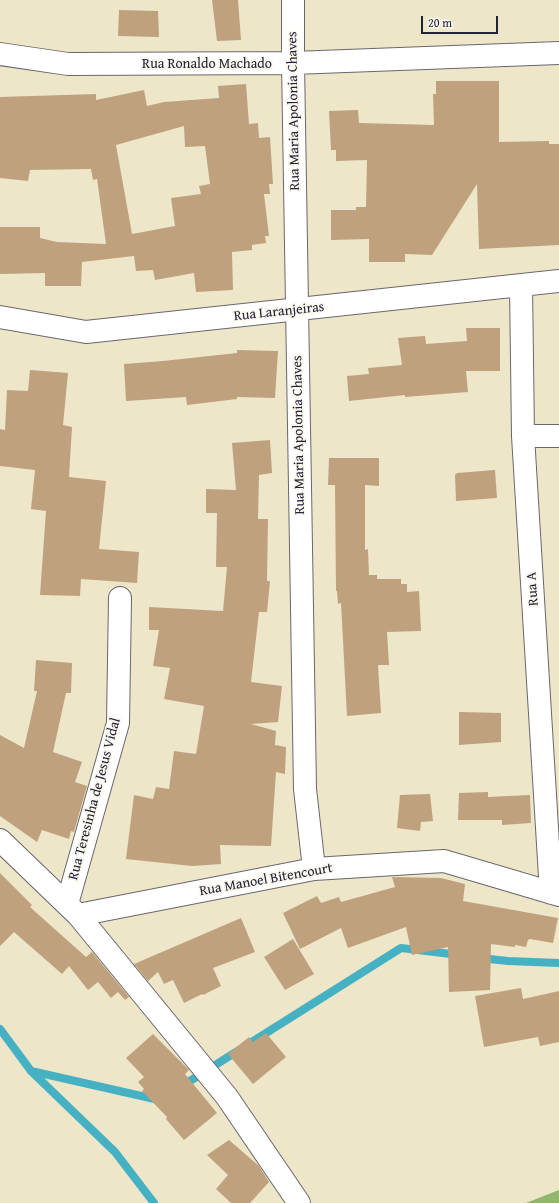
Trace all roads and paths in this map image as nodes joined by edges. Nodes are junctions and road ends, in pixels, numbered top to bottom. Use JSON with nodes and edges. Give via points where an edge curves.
{"nodes":[{"id":1,"x":294,"y":0,"type":"edge"},
{"id":2,"x":559,"y":53,"type":"edge"},
{"id":3,"x":0,"y":54,"type":"edge"},
{"id":4,"x":293,"y":63,"type":"junction"},
{"id":5,"x":559,"y":281,"type":"edge"},
{"id":6,"x":520,"y":285,"type":"junction"},
{"id":7,"x":296,"y":310,"type":"junction"},
{"id":8,"x":0,"y":317,"type":"edge"},
{"id":9,"x":523,"y":436,"type":"junction"},
{"id":10,"x":559,"y":436,"type":"edge"},
{"id":11,"x":120,"y":598,"type":"dead end"},
{"id":12,"x":0,"y":840,"type":"edge"},
{"id":13,"x":314,"y":869,"type":"junction"},
{"id":14,"x":555,"y":894,"type":"edge"},
{"id":15,"x":72,"y":910,"type":"junction"},
{"id":16,"x":299,"y":1203,"type":"edge"}],
"edges":[{"from":1,"to":4,"type":"street","name":"Rua Maria Apolonia Chaves"},
{"from":2,"to":4,"type":"street","name":"Rua Ronaldo Machado"},
{"from":3,"to":4,"type":"street","name":"Rua Ronaldo Machado","via":[[68,64]]},
{"from":4,"to":7,"type":"street","name":"Rua Maria Apolonia Chaves"},
{"from":5,"to":6,"type":"street","name":"Rua Laranjeiras"},
{"from":6,"to":7,"type":"street","name":"Rua Laranjeiras"},
{"from":6,"to":9,"type":"street","name":"Rua A"},
{"from":7,"to":8,"type":"street","name":"Rua Laranjeiras","via":[[86,332]]},
{"from":7,"to":13,"type":"street","name":"Rua Maria Apolonia Chaves","via":[[305,790]]},
{"from":9,"to":10,"type":"street"},
{"from":9,"to":14,"type":"street","name":"Rua A"},
{"from":11,"to":15,"type":"street","name":"Rua Teresinha de Jesus Vidal","via":[[118,724]]},
{"from":12,"to":15,"type":"street"},
{"from":13,"to":14,"type":"street","name":"Rua Manoel Bitencourt","via":[[444,860]]},
{"from":13,"to":15,"type":"street","name":"Rua Manoel Bitencourt"},
{"from":15,"to":16,"type":"street","via":[[227,1097]]}]}
